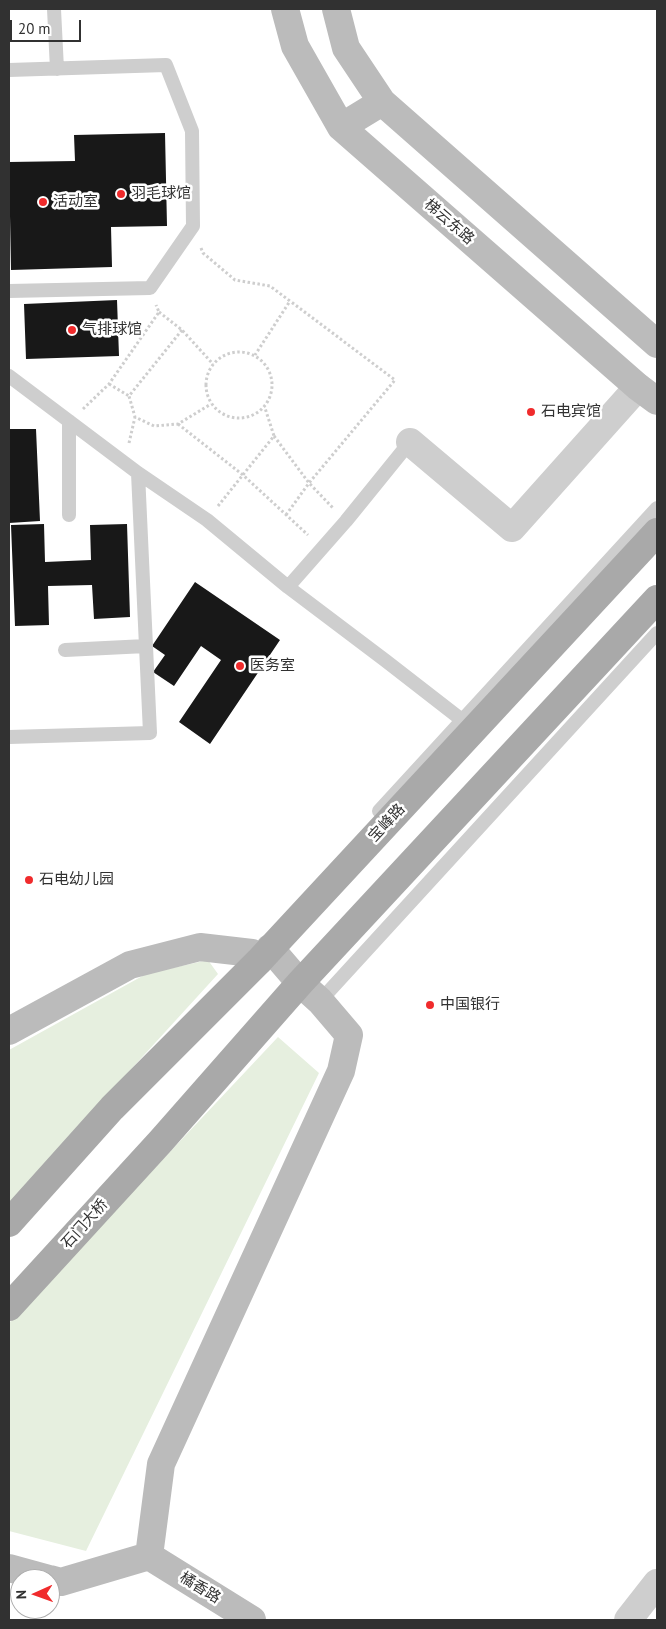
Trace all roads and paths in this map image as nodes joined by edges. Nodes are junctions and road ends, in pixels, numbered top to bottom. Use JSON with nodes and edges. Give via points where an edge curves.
{"nodes":[{"id":1,"x":54,"y":9,"type":"edge"},
{"id":2,"x":285,"y":9,"type":"edge"},
{"id":3,"x":336,"y":9,"type":"edge"},
{"id":4,"x":57,"y":69,"type":"junction"},
{"id":5,"x":9,"y":70,"type":"edge"},
{"id":6,"x":382,"y":102,"type":"junction"},
{"id":7,"x":341,"y":127,"type":"junction"},
{"id":8,"x":193,"y":226,"type":"junction"},
{"id":9,"x":150,"y":288,"type":"junction"},
{"id":10,"x":9,"y":291,"type":"edge"},
{"id":11,"x":290,"y":301,"type":"junction"},
{"id":12,"x":159,"y":312,"type":"junction"},
{"id":13,"x":182,"y":330,"type":"junction"},
{"id":14,"x":657,"y":344,"type":"edge"},
{"id":15,"x":255,"y":355,"type":"junction"},
{"id":16,"x":213,"y":364,"type":"junction"},
{"id":17,"x":9,"y":376,"type":"edge"},
{"id":18,"x":109,"y":384,"type":"junction"},
{"id":19,"x":128,"y":396,"type":"junction"},
{"id":20,"x":652,"y":398,"type":"edge"},
{"id":21,"x":211,"y":404,"type":"junction"},
{"id":22,"x":265,"y":408,"type":"junction"},
{"id":23,"x":135,"y":417,"type":"junction"},
{"id":24,"x":69,"y":422,"type":"junction"},
{"id":25,"x":178,"y":424,"type":"junction"},
{"id":26,"x":274,"y":436,"type":"junction"},
{"id":27,"x":410,"y":442,"type":"joint"},
{"id":28,"x":120,"y":460,"type":"junction"},
{"id":29,"x":138,"y":473,"type":"junction"},
{"id":30,"x":243,"y":475,"type":"junction"},
{"id":31,"x":309,"y":483,"type":"junction"},
{"id":32,"x":657,"y":508,"type":"edge"},
{"id":33,"x":286,"y":515,"type":"junction"},
{"id":34,"x":69,"y":516,"type":"dead end"},
{"id":35,"x":206,"y":520,"type":"junction"},
{"id":36,"x":346,"y":521,"type":"junction"},
{"id":37,"x":657,"y":532,"type":"edge"},
{"id":38,"x":322,"y":547,"type":"junction"},
{"id":39,"x":288,"y":587,"type":"junction"},
{"id":40,"x":657,"y":599,"type":"edge"},
{"id":41,"x":657,"y":633,"type":"edge"},
{"id":42,"x":146,"y":646,"type":"junction"},
{"id":43,"x":65,"y":650,"type":"dead end"},
{"id":44,"x":462,"y":720,"type":"junction"},
{"id":45,"x":9,"y":736,"type":"edge"},
{"id":46,"x":260,"y":954,"type":"junction"},
{"id":47,"x":310,"y":992,"type":"junction"},
{"id":48,"x":9,"y":1031,"type":"edge"},
{"id":49,"x":9,"y":1223,"type":"edge"},
{"id":50,"x":9,"y":1308,"type":"edge"},
{"id":51,"x":149,"y":1556,"type":"junction"},
{"id":52,"x":60,"y":1582,"type":"edge"},
{"id":53,"x":657,"y":1583,"type":"edge"},
{"id":54,"x":252,"y":1620,"type":"edge"},
{"id":55,"x":628,"y":1620,"type":"edge"}],
"edges":[{"from":1,"to":4,"type":"lane"},
{"from":2,"to":7,"type":"street","name":"梯云东路","via":[[295,46]]},
{"from":3,"to":6,"type":"street","via":[[346,48]]},
{"from":4,"to":5,"type":"lane"},
{"from":4,"to":8,"type":"lane","via":[[166,65],[192,131]]},
{"from":6,"to":7,"type":"street"},
{"from":6,"to":14,"type":"street"},
{"from":7,"to":20,"type":"street","name":"梯云东路"},
{"from":8,"to":9,"type":"lane"},
{"from":8,"to":11,"type":"path","via":[[203,253],[235,280],[270,286]]},
{"from":9,"to":10,"type":"lane"},
{"from":9,"to":12,"type":"path"},
{"from":11,"to":15,"type":"path"},
{"from":11,"to":31,"type":"path","via":[[395,380]]},
{"from":12,"to":13,"type":"path"},
{"from":12,"to":18,"type":"path"},
{"from":13,"to":16,"type":"path"},
{"from":13,"to":19,"type":"path"},
{"from":15,"to":16,"type":"path","via":[[240,351],[225,354]]},
{"from":15,"to":22,"type":"path","via":[[269,369],[272,382],[273,389]]},
{"from":16,"to":21,"type":"path","via":[[207,377],[206,391]]},
{"from":17,"to":24,"type":"lane"},
{"from":18,"to":19,"type":"path"},
{"from":18,"to":24,"type":"path"},
{"from":19,"to":23,"type":"path"},
{"from":20,"to":27,"type":"street","via":[[512,528]]},
{"from":21,"to":22,"type":"path","via":[[227,417],[248,418]]},
{"from":21,"to":25,"type":"path"},
{"from":22,"to":26,"type":"path"},
{"from":23,"to":25,"type":"path","via":[[154,426]]},
{"from":23,"to":28,"type":"path","via":[[127,452]]},
{"from":24,"to":28,"type":"lane"},
{"from":24,"to":34,"type":"lane"},
{"from":25,"to":30,"type":"path"},
{"from":26,"to":30,"type":"path"},
{"from":26,"to":31,"type":"path"},
{"from":27,"to":36,"type":"lane"},
{"from":28,"to":29,"type":"lane"},
{"from":29,"to":35,"type":"lane"},
{"from":29,"to":42,"type":"lane"},
{"from":30,"to":33,"type":"path"},
{"from":30,"to":35,"type":"path"},
{"from":31,"to":33,"type":"path"},
{"from":31,"to":36,"type":"path"},
{"from":32,"to":44,"type":"lane"},
{"from":33,"to":38,"type":"path"},
{"from":35,"to":39,"type":"lane"},
{"from":36,"to":38,"type":"lane"},
{"from":37,"to":46,"type":"main road","name":"宝峰路"},
{"from":38,"to":39,"type":"lane"},
{"from":39,"to":44,"type":"lane"},
{"from":40,"to":47,"type":"main road"},
{"from":41,"to":47,"type":"lane"},
{"from":42,"to":43,"type":"lane"},
{"from":42,"to":45,"type":"lane","via":[[150,733]]},
{"from":44,"to":46,"type":"lane"},
{"from":46,"to":47,"type":"street"},
{"from":46,"to":48,"type":"street","via":[[200,947],[130,965]]},
{"from":46,"to":49,"type":"main road","name":"宝峰路","via":[[112,1108]]},
{"from":47,"to":50,"type":"main road","name":"石门大桥","via":[[161,1141]]},
{"from":47,"to":51,"type":"street","via":[[349,1035],[341,1071],[161,1464]]},
{"from":51,"to":52,"type":"street"},
{"from":51,"to":54,"type":"street","name":"橘香路"},
{"from":53,"to":55,"type":"street"}]}
